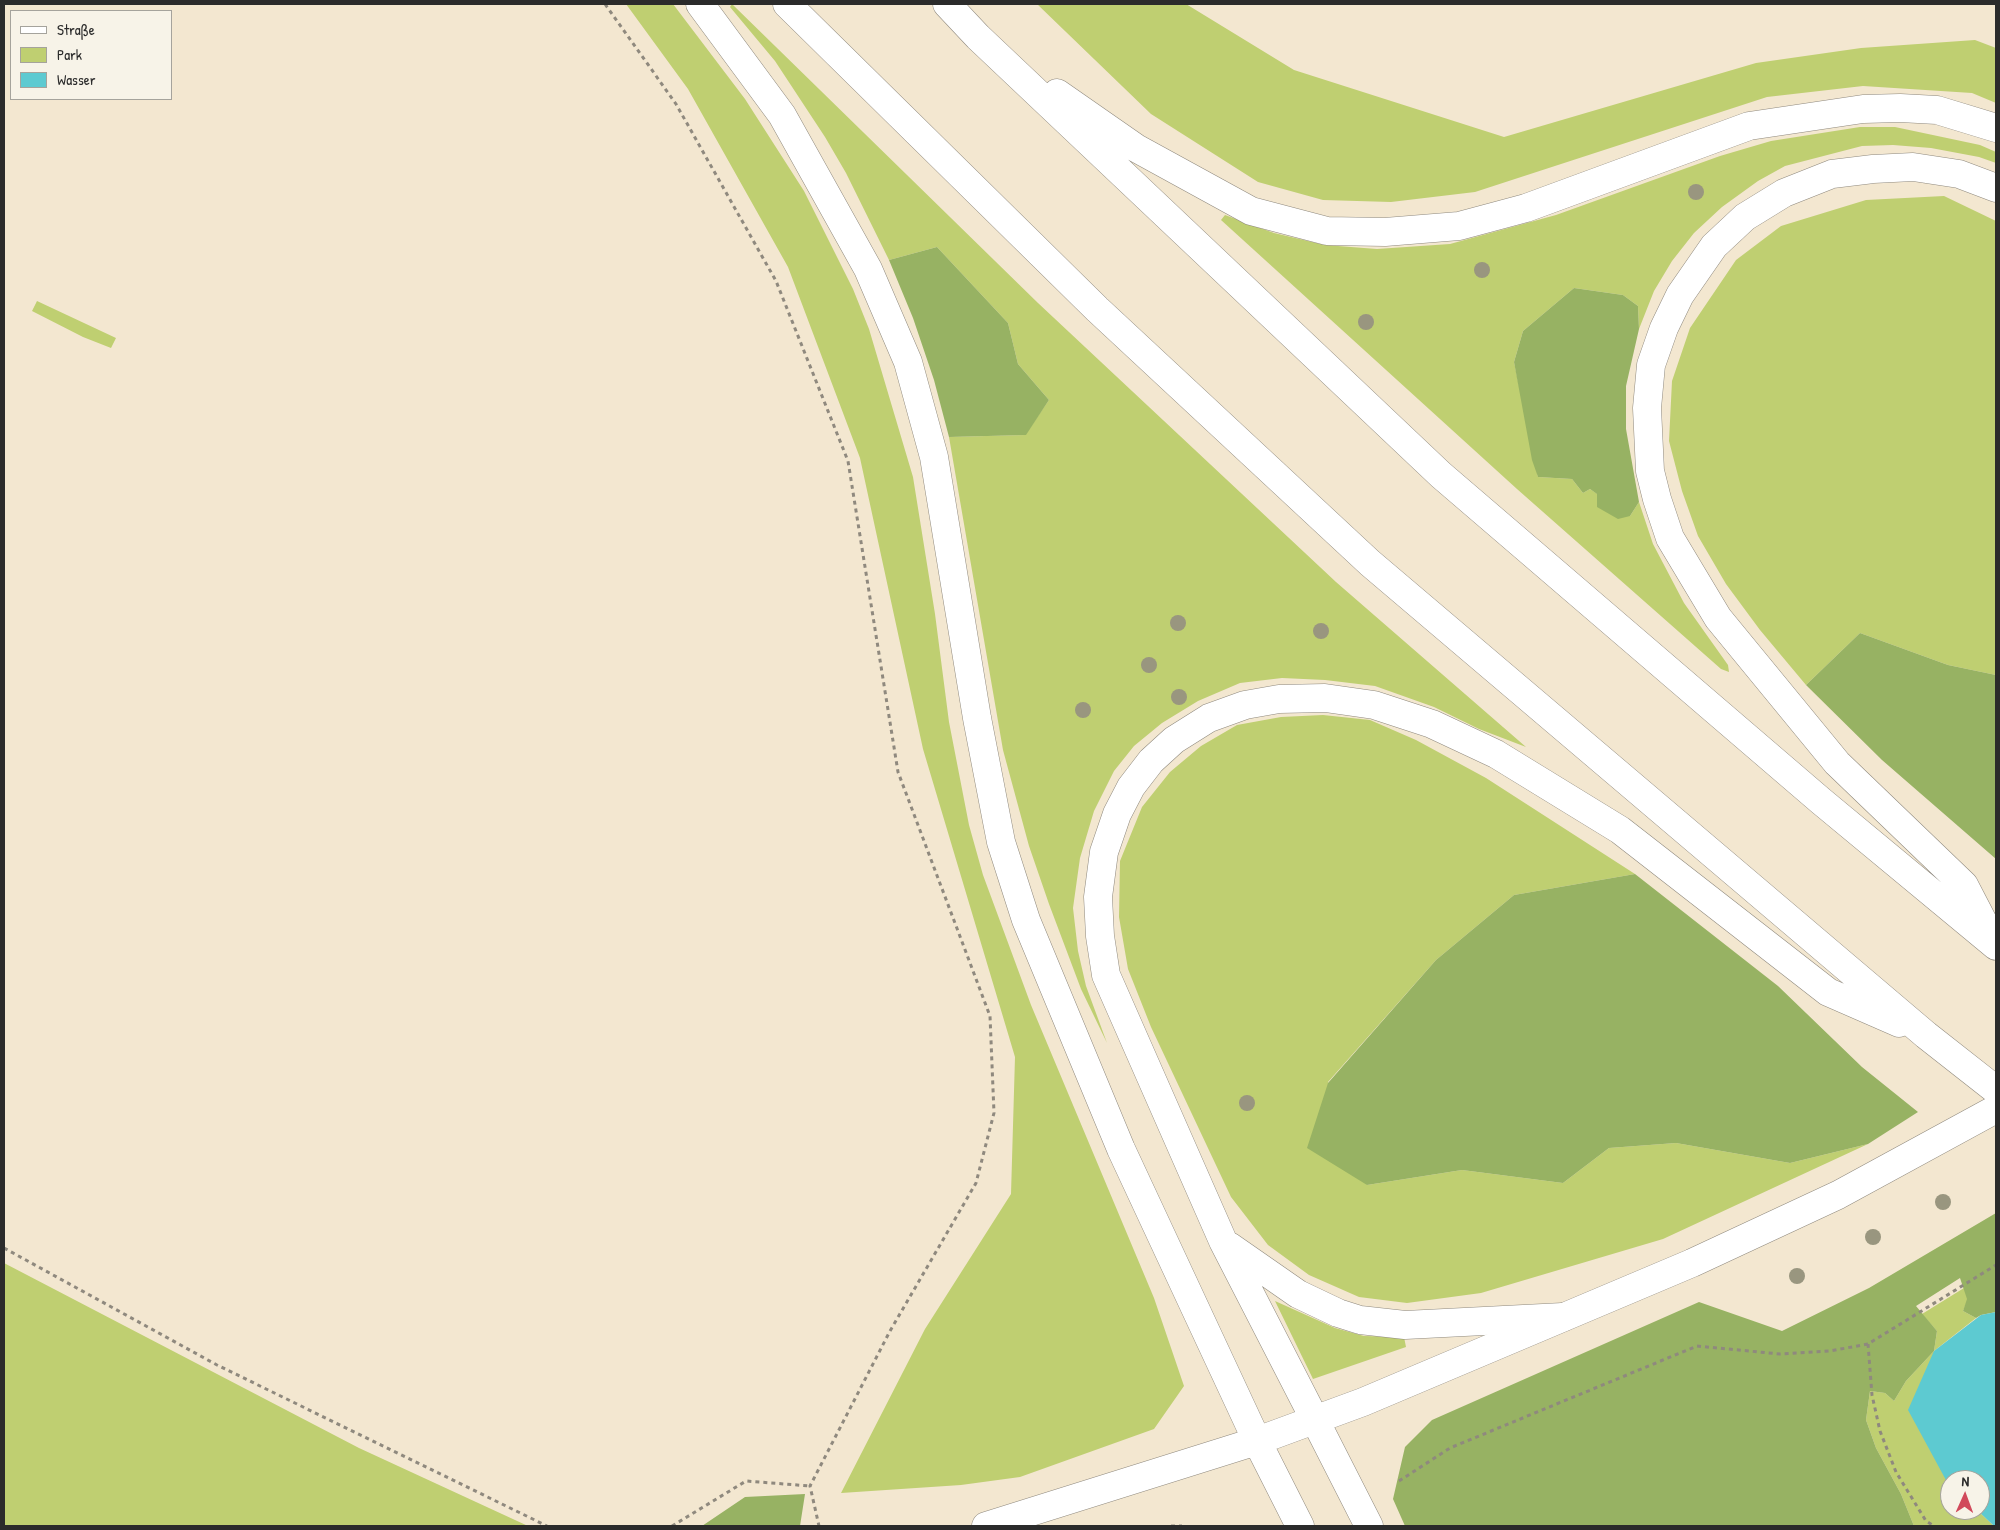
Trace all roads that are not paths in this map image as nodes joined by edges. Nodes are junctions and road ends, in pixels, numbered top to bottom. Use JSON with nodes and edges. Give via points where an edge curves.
{"nodes":[{"id":1,"x":700,"y":4,"type":"edge"},
{"id":2,"x":787,"y":4,"type":"edge"},
{"id":3,"x":947,"y":4,"type":"edge"},
{"id":4,"x":978,"y":37,"type":"junction"},
{"id":5,"x":1996,"y":128,"type":"edge"},
{"id":6,"x":1996,"y":188,"type":"edge"},
{"id":7,"x":1996,"y":946,"type":"edge"},
{"id":8,"x":1926,"y":1035,"type":"junction"},
{"id":9,"x":1996,"y":1090,"type":"edge"},
{"id":10,"x":1996,"y":1109,"type":"edge"},
{"id":11,"x":1223,"y":1241,"type":"junction"},
{"id":12,"x":1564,"y":1317,"type":"junction"},
{"id":13,"x":1315,"y":1420,"type":"junction"},
{"id":14,"x":1257,"y":1441,"type":"junction"},
{"id":15,"x":986,"y":1526,"type":"edge"},
{"id":16,"x":1300,"y":1526,"type":"edge"},
{"id":17,"x":1369,"y":1526,"type":"edge"}],
"edges":[{"from":1,"to":14,"type":"main road","via":[[782,115],[868,269],[908,362],[934,457],[1001,842],[1026,920],[1121,1149]]},
{"from":2,"to":8,"type":"main road","via":[[1097,310],[1370,562]]},
{"from":3,"to":4,"type":"main road"},
{"from":4,"to":5,"type":"main road","via":[[1136,148],[1251,211],[1327,231],[1385,232],[1459,226],[1526,208],[1749,126],[1863,109],[1900,108],[1937,110]]},
{"from":4,"to":7,"type":"main road","via":[[1441,475],[1821,801]]},
{"from":6,"to":7,"type":"main road","via":[[1959,174],[1914,167],[1873,169],[1832,174],[1784,193],[1745,217],[1714,246],[1680,295],[1651,365],[1647,408],[1650,470],[1670,538],[1718,618],[1837,763],[1964,885]]},
{"from":8,"to":9,"type":"main road"},
{"from":8,"to":11,"type":"main road","via":[[1828,992],[1620,830],[1496,754],[1432,724],[1374,705],[1326,698],[1245,704],[1209,718],[1174,740],[1151,761],[1117,814],[1104,852],[1098,897],[1106,975]]},
{"from":10,"to":12,"type":"main road","via":[[1838,1195],[1692,1263]]},
{"from":11,"to":12,"type":"main road","via":[[1298,1294],[1360,1320],[1405,1325]]},
{"from":11,"to":13,"type":"main road"},
{"from":12,"to":13,"type":"main road"},
{"from":13,"to":14,"type":"main road"},
{"from":13,"to":17,"type":"main road"},
{"from":14,"to":15,"type":"main road"},
{"from":14,"to":16,"type":"main road"}]}
